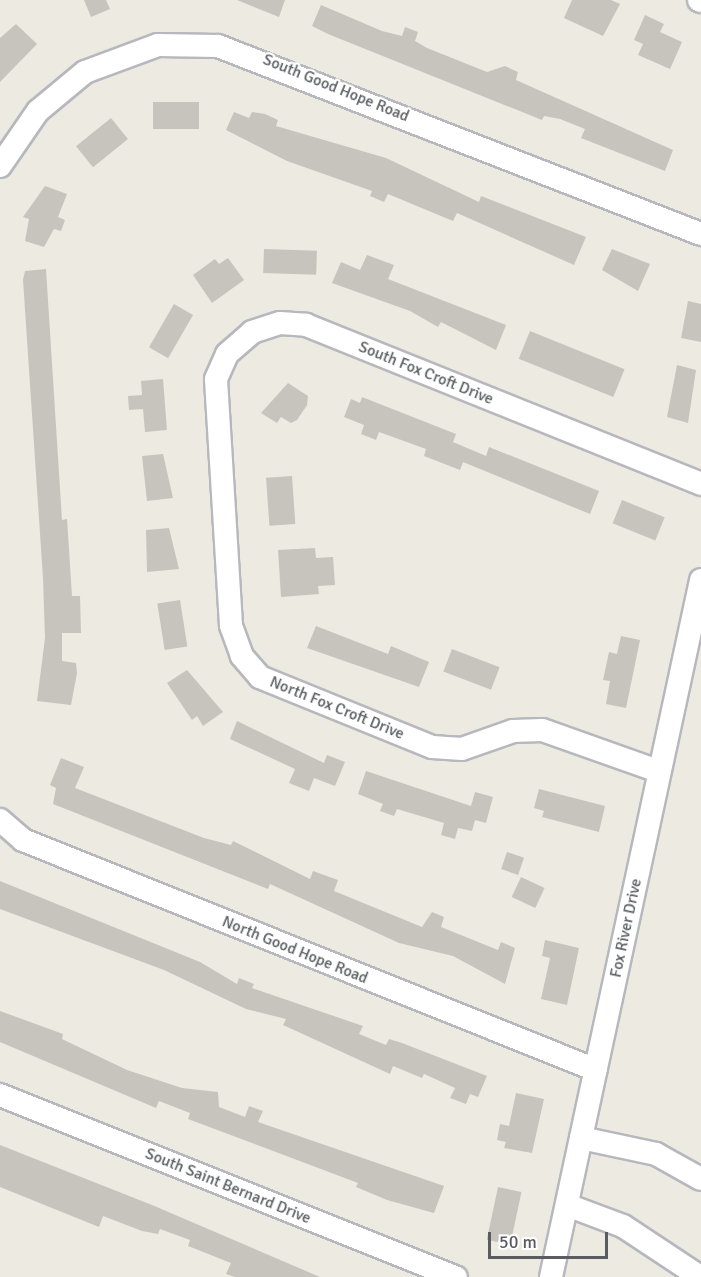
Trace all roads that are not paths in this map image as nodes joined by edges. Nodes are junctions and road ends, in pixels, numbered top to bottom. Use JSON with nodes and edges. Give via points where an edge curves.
{"nodes":[{"id":1,"x":0,"y":166,"type":"edge"},
{"id":2,"x":701,"y":234,"type":"edge"},
{"id":3,"x":217,"y":430,"type":"joint"},
{"id":4,"x":701,"y":484,"type":"edge"},
{"id":5,"x":701,"y":580,"type":"edge"},
{"id":6,"x":658,"y":771,"type":"junction"},
{"id":7,"x":0,"y":820,"type":"edge"},
{"id":8,"x":596,"y":1070,"type":"junction"},
{"id":9,"x":0,"y":1095,"type":"edge"},
{"id":10,"x":581,"y":1138,"type":"junction"},
{"id":11,"x":701,"y":1179,"type":"edge"},
{"id":12,"x":567,"y":1205,"type":"junction"},
{"id":13,"x":456,"y":1277,"type":"edge"},
{"id":14,"x":551,"y":1277,"type":"edge"},
{"id":15,"x":700,"y":1277,"type":"edge"}],
"edges":[{"from":1,"to":2,"type":"street","name":"South Good Hope Road","via":[[38,111],[85,72],[158,45],[218,46]]},
{"from":3,"to":4,"type":"street","name":"South Fox Croft Drive","via":[[214,390],[227,354],[252,332],[291,323]]},
{"from":3,"to":6,"type":"street","name":"North Fox Croft Drive","via":[[231,625],[242,656],[260,676],[432,747],[462,750],[513,731],[542,730]]},
{"from":5,"to":6,"type":"street","name":"Fox River Drive"},
{"from":6,"to":8,"type":"street","name":"Fox River Drive"},
{"from":7,"to":8,"type":"street","name":"North Good Hope Road","via":[[23,840]]},
{"from":8,"to":10,"type":"street","name":"Fox River Drive"},
{"from":9,"to":13,"type":"street","name":"South Saint Bernard Drive"},
{"from":10,"to":11,"type":"street","via":[[656,1154]]},
{"from":10,"to":12,"type":"street","name":"Fox River Drive"},
{"from":12,"to":14,"type":"street","name":"Fox River Drive"},
{"from":12,"to":15,"type":"street","via":[[623,1226]]}]}
